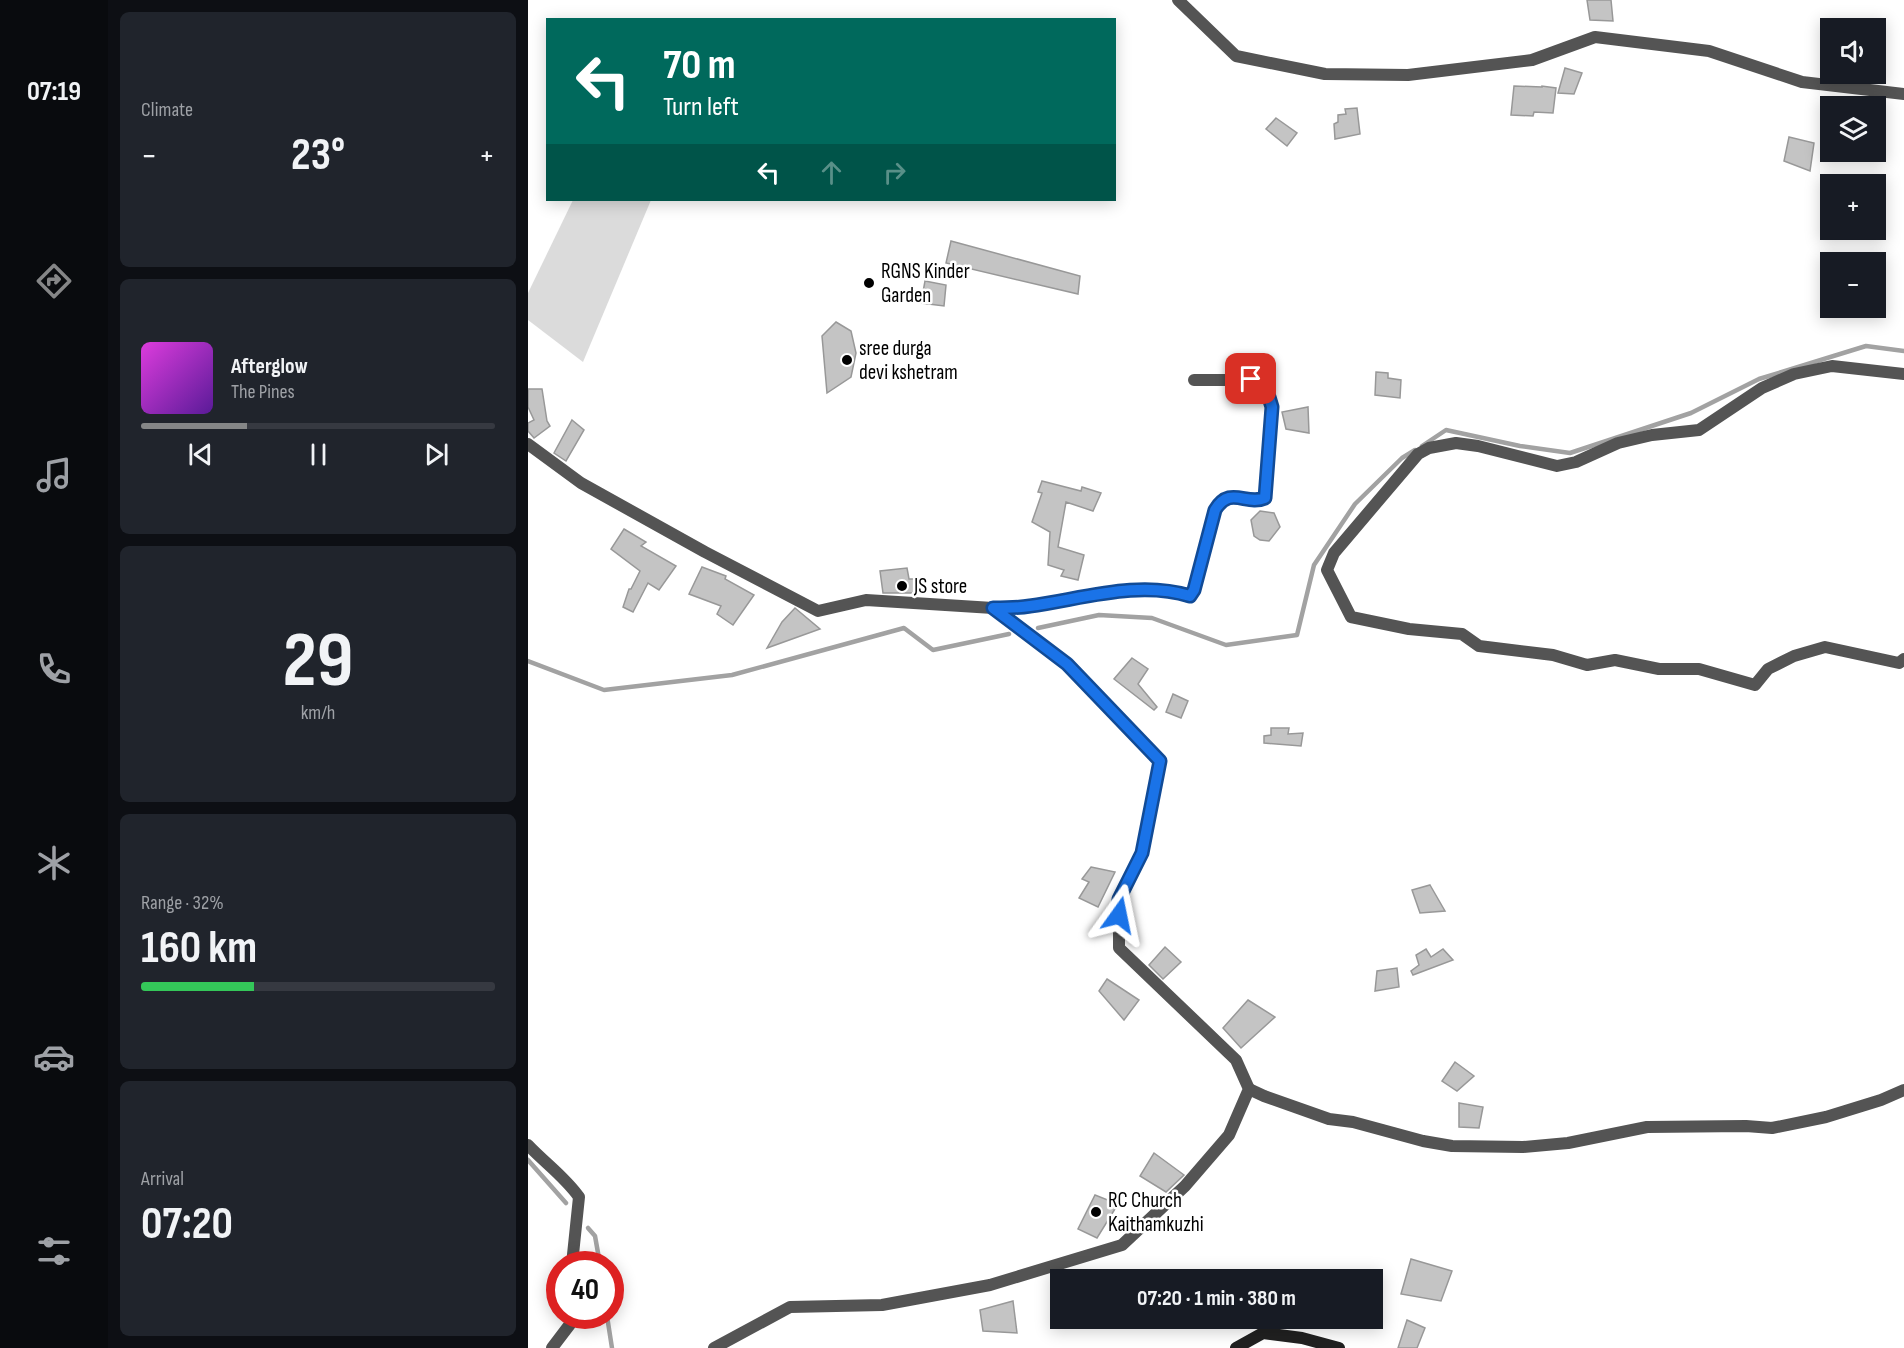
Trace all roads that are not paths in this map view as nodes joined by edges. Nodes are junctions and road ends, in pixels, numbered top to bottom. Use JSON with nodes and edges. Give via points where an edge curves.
{"nodes":[{"id":1,"x":1178,"y":0,"type":"edge"},
{"id":2,"x":1904,"y":94,"type":"edge"},
{"id":3,"x":1904,"y":374,"type":"edge"},
{"id":4,"x":1194,"y":380,"type":"dead end"},
{"id":5,"x":528,"y":444,"type":"edge"},
{"id":6,"x":993,"y":608,"type":"junction"},
{"id":7,"x":1904,"y":659,"type":"edge"},
{"id":8,"x":1249,"y":1089,"type":"junction"},
{"id":9,"x":1904,"y":1090,"type":"edge"},
{"id":10,"x":528,"y":1145,"type":"edge"},
{"id":11,"x":573,"y":1251,"type":"edge"},
{"id":12,"x":566,"y":1329,"type":"edge"},
{"id":13,"x":552,"y":1348,"type":"edge"},
{"id":14,"x":714,"y":1348,"type":"edge"},
{"id":15,"x":1236,"y":1348,"type":"edge"},
{"id":16,"x":1339,"y":1348,"type":"edge"}],
"edges":[{"from":1,"to":2,"type":"street","via":[[1236,56],[1325,74],[1408,75],[1532,60],[1595,37],[1709,51],[1802,82]]},
{"from":3,"to":7,"type":"street","via":[[1832,366],[1794,374],[1762,388],[1699,430],[1618,442],[1576,462],[1557,466],[1478,446],[1456,443],[1430,448],[1418,454],[1363,518],[1334,553],[1326,570],[1352,616],[1409,629],[1461,634],[1479,646],[1553,655],[1587,665],[1615,660],[1659,669],[1699,669],[1755,685],[1768,669],[1825,647],[1899,663]]},
{"from":4,"to":6,"type":"street","via":[[1261,380],[1272,407],[1265,498],[1227,497],[1220,502],[1190,596],[1145,591],[1099,592],[1029,606]]},
{"from":5,"to":6,"type":"street","via":[[584,484],[818,611],[866,600]]},
{"from":6,"to":8,"type":"street","via":[[1067,664],[1160,761],[1142,853],[1119,899],[1119,948],[1236,1060]]},
{"from":8,"to":9,"type":"street","via":[[1329,1119],[1423,1141],[1452,1146],[1523,1147],[1568,1143],[1647,1127],[1772,1128],[1826,1117]]},
{"from":8,"to":14,"type":"street","via":[[1229,1136],[1185,1186],[1122,1245],[990,1286],[882,1305],[790,1307]]},
{"from":10,"to":11,"type":"street","via":[[579,1197]]},
{"from":12,"to":13,"type":"street"},
{"from":15,"to":16,"type":"main road","via":[[1263,1333]]}]}
